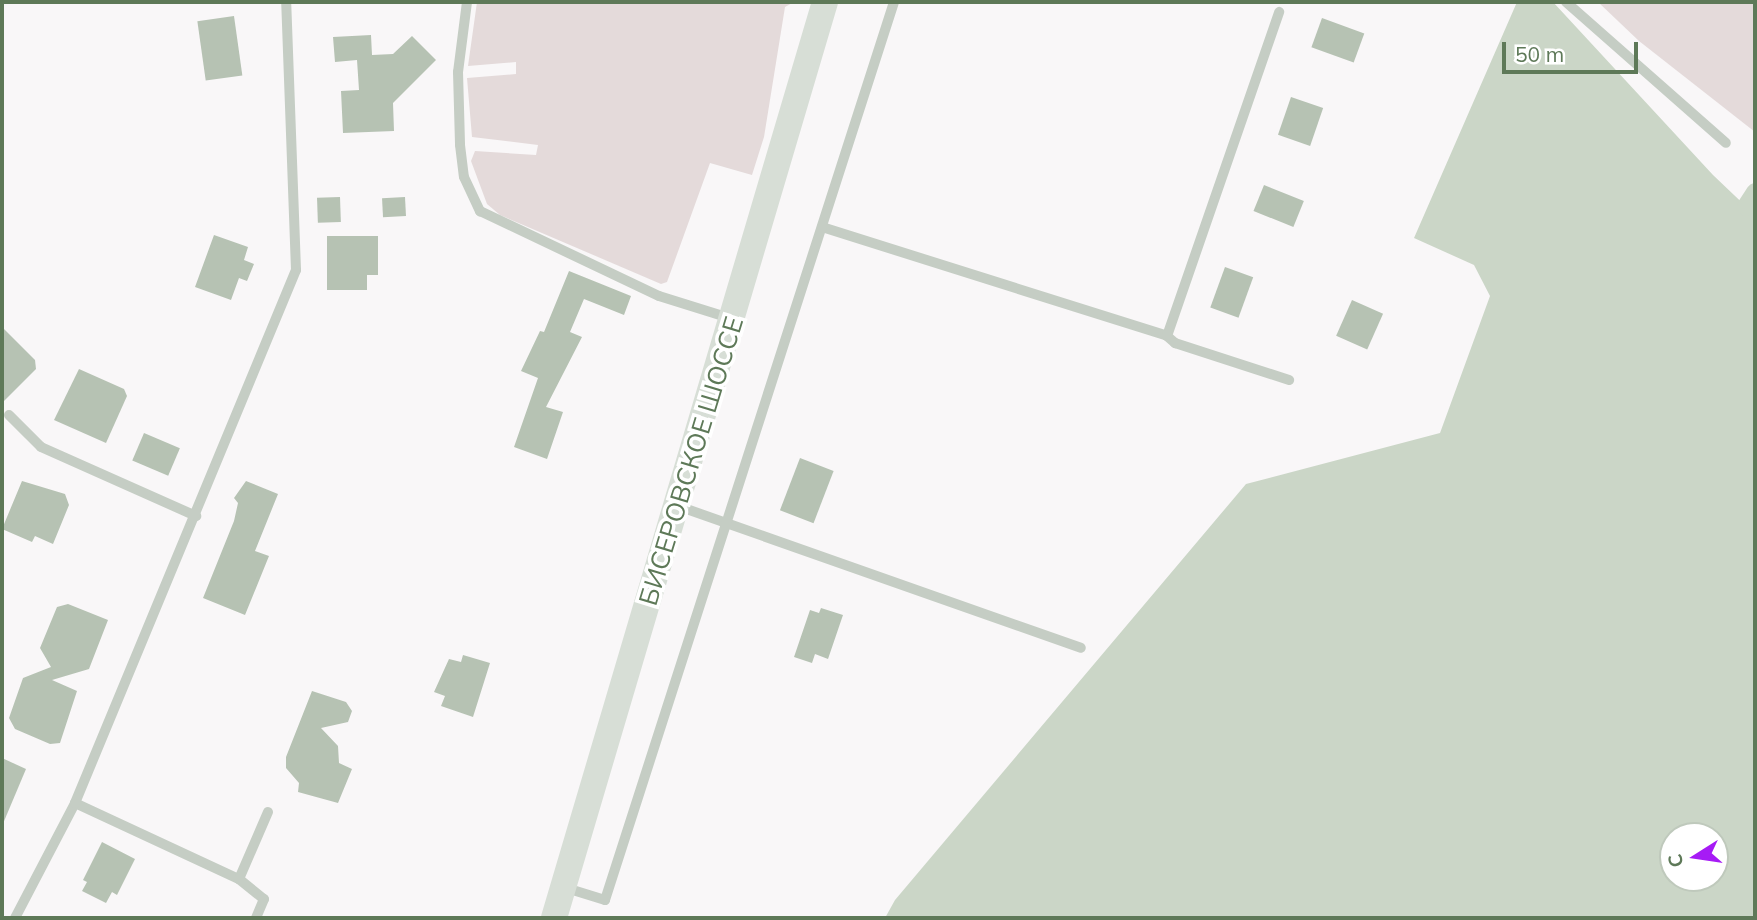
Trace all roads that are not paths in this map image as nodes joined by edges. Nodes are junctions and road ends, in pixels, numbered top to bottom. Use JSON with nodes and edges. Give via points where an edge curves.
{"nodes":[{"id":1,"x":286,"y":2,"type":"edge"},
{"id":2,"x":467,"y":2,"type":"edge"},
{"id":3,"x":825,"y":2,"type":"edge"},
{"id":4,"x":894,"y":2,"type":"edge"},
{"id":5,"x":1566,"y":2,"type":"edge"},
{"id":6,"x":1279,"y":12,"type":"dead end"},
{"id":7,"x":1726,"y":143,"type":"dead end"},
{"id":8,"x":822,"y":227,"type":"junction"},
{"id":9,"x":733,"y":320,"type":"junction"},
{"id":10,"x":1167,"y":336,"type":"junction"},
{"id":11,"x":1289,"y":380,"type":"dead end"},
{"id":12,"x":9,"y":415,"type":"dead end"},
{"id":13,"x":678,"y":506,"type":"junction"},
{"id":14,"x":196,"y":516,"type":"junction"},
{"id":15,"x":727,"y":521,"type":"junction"},
{"id":16,"x":1081,"y":648,"type":"dead end"},
{"id":17,"x":75,"y":803,"type":"junction"},
{"id":18,"x":268,"y":812,"type":"dead end"},
{"id":19,"x":239,"y":879,"type":"junction"},
{"id":20,"x":563,"y":887,"type":"junction"},
{"id":21,"x":15,"y":918,"type":"edge"},
{"id":22,"x":256,"y":918,"type":"edge"},
{"id":23,"x":554,"y":918,"type":"edge"}],
"edges":[{"from":1,"to":14,"type":"lane","via":[[296,270]]},
{"from":2,"to":9,"type":"lane","via":[[458,72],[460,145],[464,177],[480,211],[659,296]]},
{"from":3,"to":9,"type":"main road","name":"БИСЕРОВСКОЕ ШОССЕ"},
{"from":4,"to":8,"type":"lane"},
{"from":5,"to":7,"type":"lane"},
{"from":6,"to":10,"type":"lane"},
{"from":8,"to":10,"type":"lane"},
{"from":8,"to":15,"type":"lane"},
{"from":9,"to":13,"type":"main road","name":"БИСЕРОВСКОЕ ШОССЕ"},
{"from":10,"to":11,"type":"lane","via":[[1175,343]]},
{"from":12,"to":14,"type":"lane","via":[[41,447]]},
{"from":13,"to":15,"type":"lane"},
{"from":13,"to":20,"type":"main road","name":"БИСЕРОВСКОЕ ШОССЕ"},
{"from":14,"to":17,"type":"lane"},
{"from":15,"to":16,"type":"lane"},
{"from":15,"to":20,"type":"lane","via":[[605,900]]},
{"from":17,"to":19,"type":"lane"},
{"from":17,"to":21,"type":"lane"},
{"from":18,"to":19,"type":"lane"},
{"from":19,"to":22,"type":"lane","via":[[264,899]]},
{"from":20,"to":23,"type":"main road","name":"БИСЕРОВСКОЕ ШОССЕ"}]}
